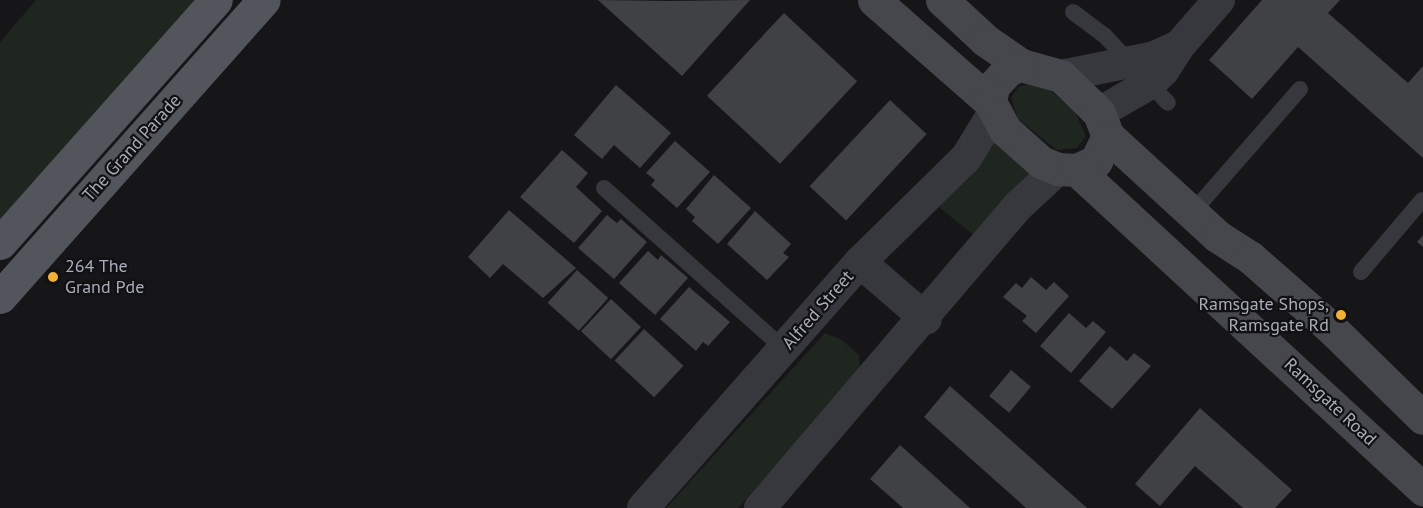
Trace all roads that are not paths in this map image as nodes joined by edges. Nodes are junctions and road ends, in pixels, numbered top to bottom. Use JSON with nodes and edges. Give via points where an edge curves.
{"nodes":[{"id":1,"x":216,"y":0,"type":"edge"},
{"id":2,"x":264,"y":0,"type":"edge"},
{"id":3,"x":874,"y":0,"type":"edge"},
{"id":4,"x":942,"y":0,"type":"edge"},
{"id":5,"x":1219,"y":0,"type":"edge"},
{"id":6,"x":1073,"y":12,"type":"dead end"},
{"id":7,"x":1021,"y":65,"type":"junction"},
{"id":8,"x":1061,"y":76,"type":"junction"},
{"id":9,"x":1150,"y":83,"type":"junction"},
{"id":10,"x":1300,"y":89,"type":"dead end"},
{"id":11,"x":992,"y":108,"type":"junction"},
{"id":12,"x":1104,"y":124,"type":"junction"},
{"id":13,"x":1068,"y":169,"type":"junction"},
{"id":14,"x":604,"y":188,"type":"dead end"},
{"id":15,"x":1422,"y":200,"type":"edge"},
{"id":16,"x":1205,"y":226,"type":"junction"},
{"id":17,"x":0,"y":243,"type":"edge"},
{"id":18,"x":860,"y":262,"type":"junction"},
{"id":19,"x":1186,"y":269,"type":"junction"},
{"id":20,"x":1361,"y":272,"type":"dead end"},
{"id":21,"x":0,"y":297,"type":"edge"},
{"id":22,"x":926,"y":318,"type":"junction"},
{"id":23,"x":783,"y":349,"type":"junction"},
{"id":24,"x":1378,"y":373,"type":"junction"},
{"id":25,"x":1423,"y":396,"type":"edge"},
{"id":26,"x":1423,"y":418,"type":"edge"},
{"id":27,"x":1423,"y":489,"type":"edge"},
{"id":28,"x":643,"y":508,"type":"edge"},
{"id":29,"x":760,"y":508,"type":"edge"}],
"edges":[{"from":1,"to":17,"type":"main road","name":"The Grand Parade"},
{"from":2,"to":21,"type":"main road","name":"The Grand Parade"},
{"from":3,"to":11,"type":"main road"},
{"from":4,"to":7,"type":"main road","via":[[985,40]]},
{"from":5,"to":9,"type":"street"},
{"from":6,"to":9,"type":"lane"},
{"from":7,"to":8,"type":"main road"},
{"from":7,"to":11,"type":"main road","via":[[999,79]]},
{"from":8,"to":9,"type":"street"},
{"from":8,"to":12,"type":"main road"},
{"from":9,"to":12,"type":"street"},
{"from":10,"to":16,"type":"lane","via":[[1235,162]]},
{"from":11,"to":13,"type":"main road","via":[[1020,147],[1041,162]]},
{"from":11,"to":18,"type":"street","name":"Alfred Street","via":[[966,158]]},
{"from":12,"to":13,"type":"main road","via":[[1096,160]]},
{"from":12,"to":16,"type":"main road"},
{"from":13,"to":19,"type":"main road","name":"Ramsgate Road"},
{"from":13,"to":22,"type":"street","via":[[1017,207]]},
{"from":14,"to":23,"type":"lane"},
{"from":15,"to":20,"type":"lane"},
{"from":16,"to":19,"type":"main road"},
{"from":16,"to":24,"type":"main road","via":[[1251,258]]},
{"from":18,"to":22,"type":"street"},
{"from":18,"to":23,"type":"street","name":"Alfred Street"},
{"from":19,"to":27,"type":"main road","name":"Ramsgate Road"},
{"from":22,"to":29,"type":"street"},
{"from":23,"to":28,"type":"street","name":"Alfred Street"},
{"from":24,"to":25,"type":"main road"},
{"from":24,"to":26,"type":"main road"}]}
